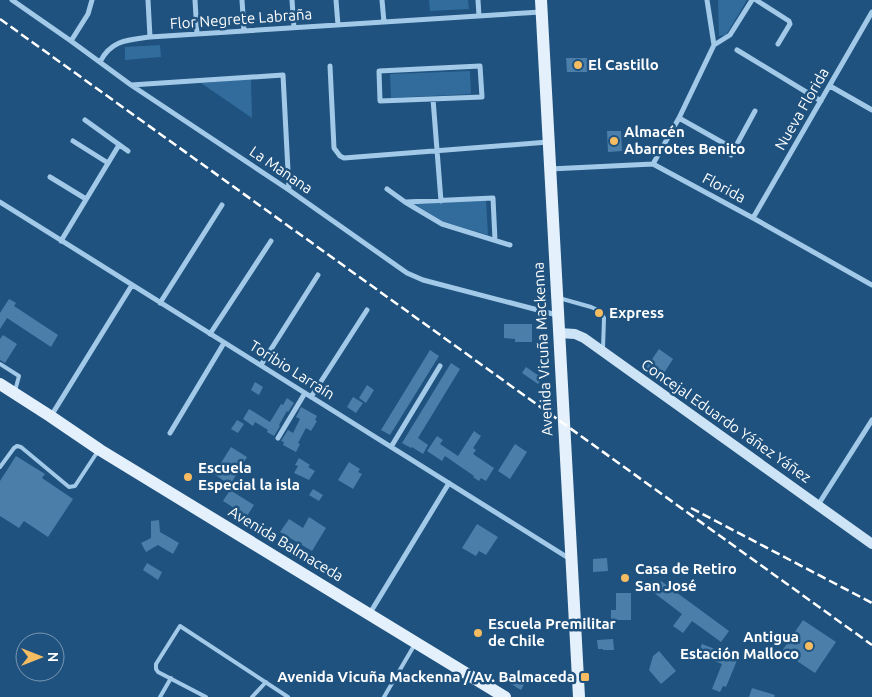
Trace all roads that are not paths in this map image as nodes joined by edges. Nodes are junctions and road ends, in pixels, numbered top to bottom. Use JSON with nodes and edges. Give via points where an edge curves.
{"nodes":[{"id":1,"x":12,"y":0,"type":"edge"},
{"id":2,"x":92,"y":0,"type":"edge"},
{"id":3,"x":148,"y":0,"type":"edge"},
{"id":4,"x":195,"y":0,"type":"edge"},
{"id":5,"x":242,"y":0,"type":"edge"},
{"id":6,"x":292,"y":0,"type":"edge"},
{"id":7,"x":336,"y":0,"type":"edge"},
{"id":8,"x":382,"y":0,"type":"edge"},
{"id":9,"x":478,"y":0,"type":"edge"},
{"id":10,"x":707,"y":0,"type":"edge"},
{"id":11,"x":752,"y":0,"type":"edge"},
{"id":12,"x":756,"y":0,"type":"edge"},
{"id":13,"x":541,"y":6,"type":"edge"},
{"id":14,"x":872,"y":12,"type":"edge"},
{"id":15,"x":479,"y":16,"type":"junction"},
{"id":16,"x":384,"y":22,"type":"junction"},
{"id":17,"x":338,"y":25,"type":"junction"},
{"id":18,"x":294,"y":28,"type":"junction"},
{"id":19,"x":244,"y":31,"type":"junction"},
{"id":20,"x":197,"y":34,"type":"junction"},
{"id":21,"x":150,"y":37,"type":"junction"},
{"id":22,"x":71,"y":41,"type":"junction"},
{"id":23,"x":778,"y":44,"type":"dead end"},
{"id":24,"x":714,"y":45,"type":"junction"},
{"id":25,"x":737,"y":50,"type":"dead end"},
{"id":26,"x":100,"y":62,"type":"junction"},
{"id":27,"x":330,"y":66,"type":"dead end"},
{"id":28,"x":131,"y":85,"type":"junction"},
{"id":29,"x":830,"y":86,"type":"junction"},
{"id":30,"x":433,"y":99,"type":"junction"},
{"id":31,"x":821,"y":101,"type":"junction"},
{"id":32,"x":872,"y":110,"type":"edge"},
{"id":33,"x":755,"y":111,"type":"dead end"},
{"id":34,"x":679,"y":118,"type":"junction"},
{"id":35,"x":85,"y":120,"type":"dead end"},
{"id":36,"x":73,"y":141,"type":"dead end"},
{"id":37,"x":548,"y":142,"type":"junction"},
{"id":38,"x":119,"y":145,"type":"junction"},
{"id":39,"x":734,"y":149,"type":"junction"},
{"id":40,"x":437,"y":150,"type":"junction"},
{"id":41,"x":128,"y":151,"type":"dead end"},
{"id":42,"x":731,"y":155,"type":"dead end"},
{"id":43,"x":108,"y":163,"type":"junction"},
{"id":44,"x":653,"y":164,"type":"junction"},
{"id":45,"x":550,"y":170,"type":"junction"},
{"id":46,"x":50,"y":177,"type":"dead end"},
{"id":47,"x":387,"y":189,"type":"dead end"},
{"id":48,"x":289,"y":190,"type":"junction"},
{"id":49,"x":86,"y":199,"type":"junction"},
{"id":50,"x":441,"y":201,"type":"junction"},
{"id":51,"x":0,"y":202,"type":"edge"},
{"id":52,"x":405,"y":202,"type":"junction"},
{"id":53,"x":222,"y":205,"type":"dead end"},
{"id":54,"x":753,"y":218,"type":"junction"},
{"id":55,"x":271,"y":240,"type":"dead end"},
{"id":56,"x":495,"y":240,"type":"junction"},
{"id":57,"x":61,"y":241,"type":"junction"},
{"id":58,"x":510,"y":245,"type":"dead end"},
{"id":59,"x":318,"y":275,"type":"dead end"},
{"id":60,"x":132,"y":285,"type":"junction"},
{"id":61,"x":872,"y":285,"type":"edge"},
{"id":62,"x":557,"y":298,"type":"junction"},
{"id":63,"x":160,"y":303,"type":"junction"},
{"id":64,"x":367,"y":310,"type":"dead end"},
{"id":65,"x":558,"y":315,"type":"junction"},
{"id":66,"x":559,"y":333,"type":"junction"},
{"id":67,"x":210,"y":334,"type":"junction"},
{"id":68,"x":224,"y":343,"type":"junction"},
{"id":69,"x":603,"y":352,"type":"junction"},
{"id":70,"x":0,"y":364,"type":"edge"},
{"id":71,"x":260,"y":365,"type":"junction"},
{"id":72,"x":440,"y":366,"type":"dead end"},
{"id":73,"x":0,"y":384,"type":"edge"},
{"id":74,"x":14,"y":393,"type":"junction"},
{"id":75,"x":305,"y":393,"type":"junction"},
{"id":76,"x":311,"y":397,"type":"junction"},
{"id":77,"x":50,"y":416,"type":"junction"},
{"id":78,"x":872,"y":420,"type":"edge"},
{"id":79,"x":170,"y":433,"type":"dead end"},
{"id":80,"x":278,"y":438,"type":"dead end"},
{"id":81,"x":391,"y":447,"type":"junction"},
{"id":82,"x":100,"y":450,"type":"junction"},
{"id":83,"x":0,"y":467,"type":"edge"},
{"id":84,"x":449,"y":483,"type":"junction"},
{"id":85,"x":818,"y":505,"type":"junction"},
{"id":86,"x":872,"y":544,"type":"edge"},
{"id":87,"x":571,"y":559,"type":"junction"},
{"id":88,"x":370,"y":614,"type":"junction"},
{"id":89,"x":416,"y":642,"type":"junction"},
{"id":90,"x":170,"y":678,"type":"junction"},
{"id":91,"x":266,"y":682,"type":"junction"},
{"id":92,"x":160,"y":697,"type":"edge"},
{"id":93,"x":206,"y":697,"type":"edge"},
{"id":94,"x":252,"y":697,"type":"edge"},
{"id":95,"x":288,"y":697,"type":"edge"},
{"id":96,"x":384,"y":697,"type":"edge"},
{"id":97,"x":505,"y":697,"type":"edge"},
{"id":98,"x":578,"y":697,"type":"edge"}],
"edges":[{"from":1,"to":22,"type":"street","name":"La Manana"},
{"from":2,"to":22,"type":"street","via":[[88,14]]},
{"from":3,"to":21,"type":"street"},
{"from":4,"to":20,"type":"street"},
{"from":5,"to":19,"type":"street"},
{"from":6,"to":18,"type":"street"},
{"from":7,"to":17,"type":"street"},
{"from":8,"to":16,"type":"street"},
{"from":9,"to":15,"type":"street"},
{"from":10,"to":24,"type":"street"},
{"from":11,"to":24,"type":"street","via":[[730,35]]},
{"from":12,"to":23,"type":"street","via":[[789,21]]},
{"from":13,"to":15,"type":"street","name":"Flor Negrete Labraña"},
{"from":13,"to":37,"type":"main road","name":"Avenida Vicuña Mackenna"},
{"from":14,"to":29,"type":"street","name":"Nueva Florida"},
{"from":15,"to":16,"type":"street","name":"Flor Negrete Labraña"},
{"from":16,"to":17,"type":"street","name":"Flor Negrete Labraña"},
{"from":17,"to":18,"type":"street","name":"Flor Negrete Labraña"},
{"from":18,"to":19,"type":"street","name":"Flor Negrete Labraña"},
{"from":19,"to":20,"type":"street","name":"Flor Negrete Labraña"},
{"from":20,"to":21,"type":"street","name":"Flor Negrete Labraña"},
{"from":21,"to":26,"type":"street","name":"Flor Negrete Labraña","via":[[119,43],[110,48]]},
{"from":22,"to":26,"type":"street","name":"La Manana"},
{"from":24,"to":34,"type":"street"},
{"from":25,"to":31,"type":"street"},
{"from":26,"to":28,"type":"street","name":"La Manana"},
{"from":27,"to":40,"type":"street","via":[[334,148],[340,156]]},
{"from":28,"to":48,"type":"street","name":"La Manana"},
{"from":28,"to":48,"type":"street","via":[[283,75]]},
{"from":29,"to":31,"type":"street","name":"Nueva Florida"},
{"from":29,"to":32,"type":"street"},
{"from":30,"to":30,"type":"street","via":[[482,97],[480,66],[379,71],[380,101]]},
{"from":30,"to":40,"type":"street"},
{"from":31,"to":54,"type":"street","name":"Nueva Florida"},
{"from":33,"to":39,"type":"street"},
{"from":34,"to":39,"type":"street"},
{"from":34,"to":44,"type":"street"},
{"from":35,"to":38,"type":"street"},
{"from":36,"to":43,"type":"street"},
{"from":37,"to":40,"type":"street"},
{"from":37,"to":45,"type":"main road","name":"Avenida Vicuña Mackenna"},
{"from":38,"to":41,"type":"street"},
{"from":38,"to":43,"type":"street"},
{"from":39,"to":42,"type":"street"},
{"from":40,"to":50,"type":"street"},
{"from":43,"to":49,"type":"street"},
{"from":44,"to":45,"type":"street"},
{"from":44,"to":54,"type":"street","name":"Florida"},
{"from":45,"to":62,"type":"main road","name":"Avenida Vicuña Mackenna"},
{"from":46,"to":49,"type":"street"},
{"from":47,"to":52,"type":"street"},
{"from":48,"to":65,"type":"street","name":"La Manana","via":[[414,277]]},
{"from":49,"to":57,"type":"street"},
{"from":50,"to":52,"type":"street"},
{"from":50,"to":56,"type":"street","via":[[493,198]]},
{"from":51,"to":57,"type":"street","name":"Toribio Larraín"},
{"from":52,"to":56,"type":"street","via":[[442,224]]},
{"from":53,"to":63,"type":"street"},
{"from":54,"to":61,"type":"street","name":"Florida"},
{"from":55,"to":67,"type":"street"},
{"from":56,"to":58,"type":"street"},
{"from":57,"to":60,"type":"street","name":"Toribio Larraín"},
{"from":59,"to":71,"type":"street"},
{"from":60,"to":63,"type":"street","name":"Toribio Larraín"},
{"from":60,"to":77,"type":"street"},
{"from":62,"to":65,"type":"main road","name":"Avenida Vicuña Mackenna"},
{"from":62,"to":69,"type":"lane","via":[[600,311],[604,318]]},
{"from":63,"to":67,"type":"street","name":"Toribio Larraín"},
{"from":64,"to":76,"type":"street"},
{"from":65,"to":66,"type":"main road","name":"Avenida Vicuña Mackenna"},
{"from":66,"to":69,"type":"street","name":"Concejal Eduardo Yáñez Yáñez","via":[[579,336]]},
{"from":66,"to":87,"type":"main road","name":"Avenida Vicuña Mackenna"},
{"from":67,"to":68,"type":"street","name":"Toribio Larraín"},
{"from":68,"to":71,"type":"street","name":"Toribio Larraín"},
{"from":68,"to":79,"type":"street"},
{"from":69,"to":85,"type":"street","name":"Concejal Eduardo Yáñez Yáñez"},
{"from":70,"to":74,"type":"lane","via":[[19,376]]},
{"from":71,"to":75,"type":"street","name":"Toribio Larraín"},
{"from":72,"to":81,"type":"street"},
{"from":73,"to":74,"type":"main road","name":"Avenida Balmaceda"},
{"from":74,"to":77,"type":"main road","name":"Avenida Balmaceda"},
{"from":75,"to":76,"type":"street","name":"Toribio Larraín"},
{"from":75,"to":80,"type":"street"},
{"from":76,"to":81,"type":"street","name":"Toribio Larraín"},
{"from":77,"to":82,"type":"main road","name":"Avenida Balmaceda"},
{"from":78,"to":85,"type":"street"},
{"from":81,"to":84,"type":"street","name":"Toribio Larraín"},
{"from":82,"to":83,"type":"lane","via":[[72,487],[21,447],[14,448]]},
{"from":82,"to":88,"type":"main road","name":"Avenida Balmaceda"},
{"from":84,"to":87,"type":"street","name":"Toribio Larraín"},
{"from":84,"to":88,"type":"street"},
{"from":85,"to":86,"type":"street","name":"Concejal Eduardo Yáñez Yáñez"},
{"from":87,"to":98,"type":"main road","name":"Avenida Vicuña Mackenna"},
{"from":88,"to":89,"type":"main road","name":"Avenida Balmaceda"},
{"from":89,"to":96,"type":"lane"},
{"from":89,"to":97,"type":"main road","name":"Avenida Balmaceda"},
{"from":90,"to":91,"type":"lane","via":[[158,672],[156,664],[180,626]]},
{"from":90,"to":92,"type":"lane"},
{"from":90,"to":93,"type":"lane"},
{"from":91,"to":94,"type":"lane"},
{"from":91,"to":95,"type":"lane"}]}
